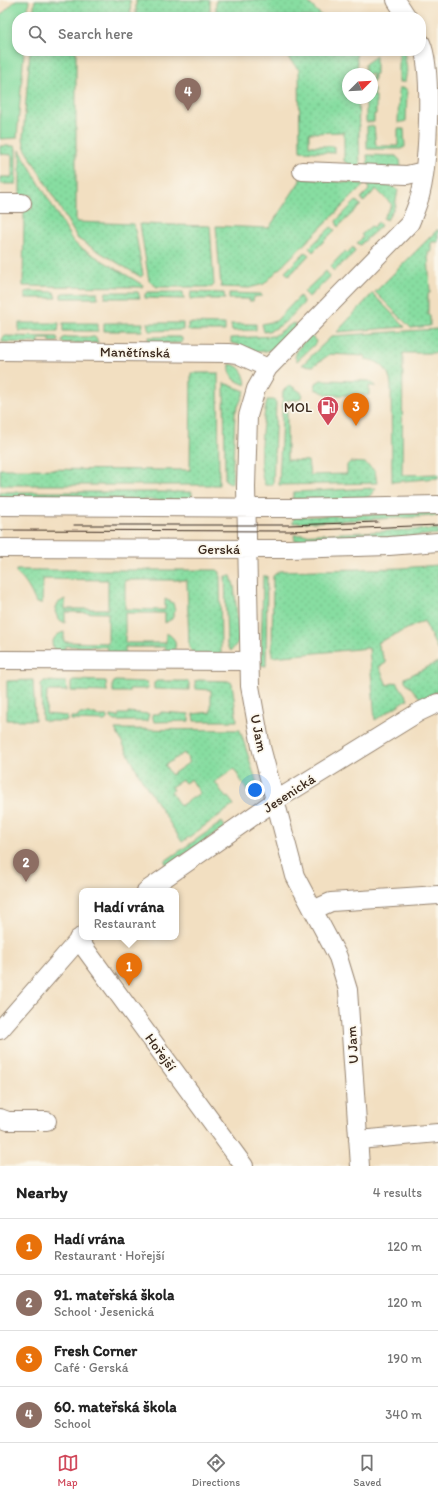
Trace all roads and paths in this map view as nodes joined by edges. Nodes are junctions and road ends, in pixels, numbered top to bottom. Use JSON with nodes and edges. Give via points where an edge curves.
{"nodes":[{"id":1,"x":396,"y":0,"type":"edge"},
{"id":2,"x":404,"y":12,"type":"edge"},
{"id":3,"x":424,"y":56,"type":"edge"},
{"id":4,"x":302,"y":171,"type":"dead end"},
{"id":5,"x":424,"y":172,"type":"junction"},
{"id":6,"x":0,"y":202,"type":"edge"},
{"id":7,"x":22,"y":203,"type":"dead end"},
{"id":8,"x":0,"y":351,"type":"edge"},
{"id":9,"x":268,"y":368,"type":"junction"},
{"id":10,"x":438,"y":505,"type":"edge"},
{"id":11,"x":0,"y":506,"type":"edge"},
{"id":12,"x":247,"y":508,"type":"junction"},
{"id":13,"x":438,"y":542,"type":"edge"},
{"id":14,"x":0,"y":548,"type":"edge"},
{"id":15,"x":247,"y":548,"type":"junction"},
{"id":16,"x":0,"y":660,"type":"edge"},
{"id":17,"x":248,"y":661,"type":"junction"},
{"id":18,"x":438,"y":703,"type":"edge"},
{"id":19,"x":276,"y":801,"type":"junction"},
{"id":20,"x":150,"y":888,"type":"edge"},
{"id":21,"x":438,"y":896,"type":"edge"},
{"id":22,"x":313,"y":910,"type":"junction"},
{"id":23,"x":79,"y":939,"type":"edge"},
{"id":24,"x":81,"y":940,"type":"edge"},
{"id":25,"x":0,"y":1030,"type":"edge"},
{"id":26,"x":0,"y":1118,"type":"edge"},
{"id":27,"x":48,"y":1121,"type":"dead end"},
{"id":28,"x":438,"y":1133,"type":"edge"},
{"id":29,"x":358,"y":1140,"type":"junction"},
{"id":30,"x":244,"y":1166,"type":"edge"},
{"id":31,"x":360,"y":1166,"type":"edge"}],
"edges":[{"from":1,"to":2,"type":"street"},
{"from":3,"to":5,"type":"street","via":[[428,86]]},
{"from":4,"to":5,"type":"street","via":[[407,175]]},
{"from":5,"to":9,"type":"street","via":[[421,192],[410,223]]},
{"from":6,"to":7,"type":"street"},
{"from":8,"to":9,"type":"street","name":"Manětínská","via":[[229,353]]},
{"from":9,"to":12,"type":"street","via":[[256,390],[248,416]]},
{"from":10,"to":12,"type":"street"},
{"from":11,"to":12,"type":"street"},
{"from":12,"to":15,"type":"street"},
{"from":13,"to":15,"type":"street","name":"Gerská","via":[[389,546]]},
{"from":14,"to":15,"type":"street","name":"Gerská"},
{"from":15,"to":17,"type":"street","name":"U Jam"},
{"from":16,"to":17,"type":"street"},
{"from":17,"to":19,"type":"street","name":"U Jam","via":[[260,740]]},
{"from":18,"to":19,"type":"street","name":"Jesenická","via":[[419,712]]},
{"from":19,"to":20,"type":"street","name":"Jesenická"},
{"from":19,"to":22,"type":"street","name":"U Jam","via":[[295,876]]},
{"from":21,"to":22,"type":"street","via":[[331,902]]},
{"from":22,"to":29,"type":"street","name":"U Jam","via":[[338,957],[348,990]]},
{"from":23,"to":25,"type":"street"},
{"from":24,"to":30,"type":"street","name":"Hořejší"},
{"from":26,"to":27,"type":"street","via":[[8,1122]]},
{"from":28,"to":29,"type":"street"},
{"from":29,"to":31,"type":"street","name":"U Jam"}]}
